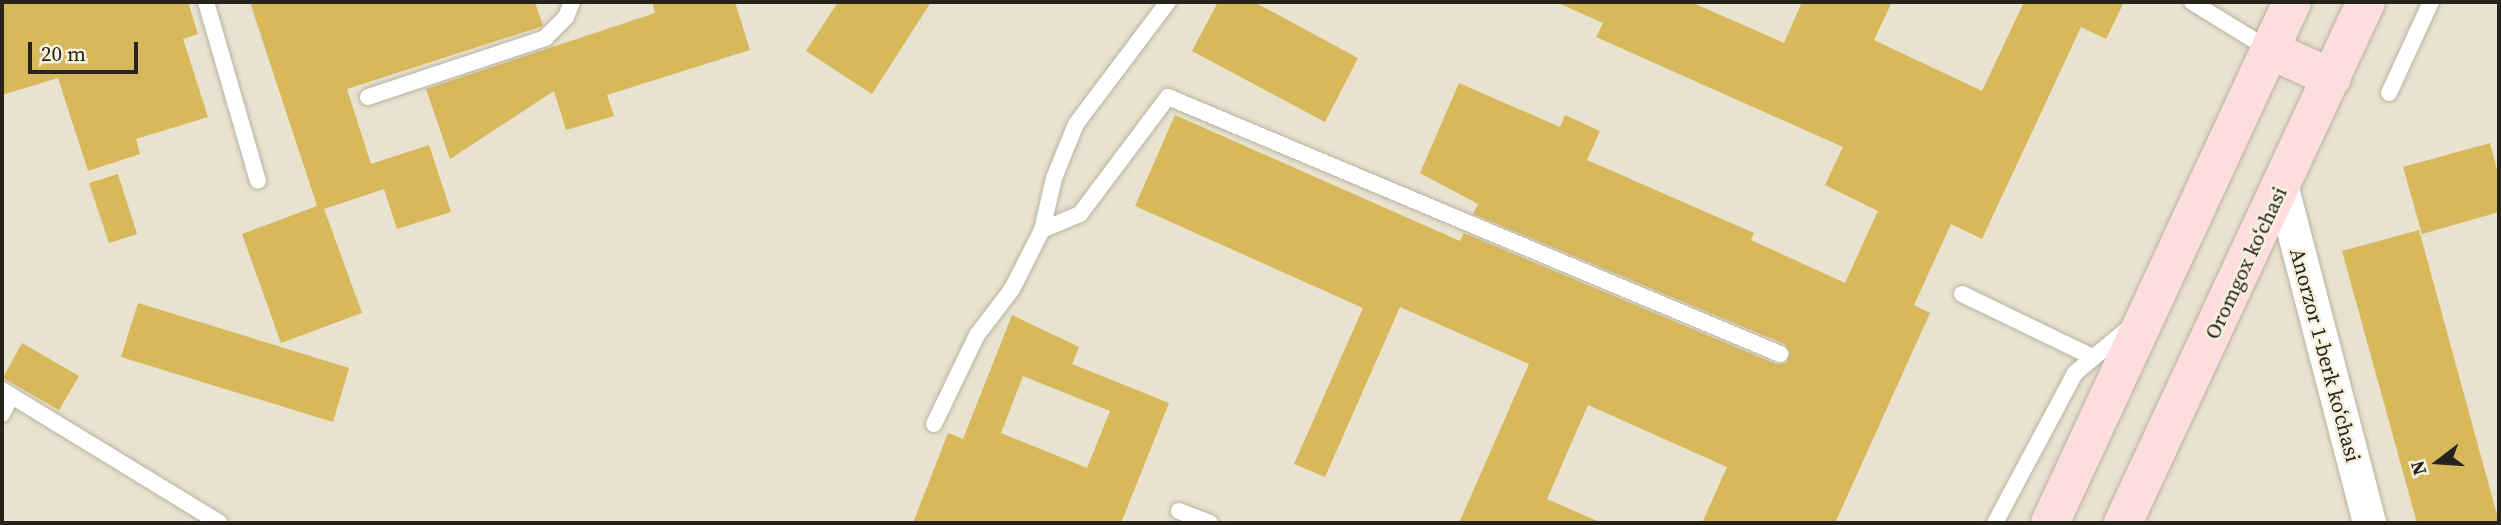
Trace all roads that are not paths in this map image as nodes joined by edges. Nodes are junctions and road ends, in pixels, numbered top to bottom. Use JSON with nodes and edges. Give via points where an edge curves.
{"nodes":[{"id":1,"x":206,"y":2,"type":"edge"},
{"id":2,"x":572,"y":2,"type":"edge"},
{"id":3,"x":1168,"y":2,"type":"edge"},
{"id":4,"x":2192,"y":2,"type":"edge"},
{"id":5,"x":2292,"y":2,"type":"edge"},
{"id":6,"x":2366,"y":2,"type":"edge"},
{"id":7,"x":2431,"y":2,"type":"edge"},
{"id":8,"x":2270,"y":50,"type":"junction"},
{"id":9,"x":2332,"y":78,"type":"junction"},
{"id":10,"x":2389,"y":93,"type":"dead end"},
{"id":11,"x":368,"y":97,"type":"dead end"},
{"id":12,"x":258,"y":181,"type":"dead end"},
{"id":13,"x":2282,"y":187,"type":"junction"},
{"id":14,"x":1042,"y":230,"type":"junction"},
{"id":15,"x":1962,"y":294,"type":"dead end"},
{"id":16,"x":2149,"y":309,"type":"junction"},
{"id":17,"x":1780,"y":354,"type":"dead end"},
{"id":18,"x":2090,"y":356,"type":"junction"},
{"id":19,"x":7,"y":393,"type":"edge"},
{"id":20,"x":2,"y":414,"type":"edge"},
{"id":21,"x":934,"y":424,"type":"dead end"},
{"id":22,"x":1179,"y":511,"type":"dead end"},
{"id":23,"x":220,"y":523,"type":"edge"},
{"id":24,"x":1210,"y":523,"type":"edge"},
{"id":25,"x":1995,"y":523,"type":"edge"},
{"id":26,"x":2050,"y":523,"type":"edge"},
{"id":27,"x":2123,"y":523,"type":"edge"},
{"id":28,"x":2369,"y":523,"type":"edge"}],
"edges":[{"from":1,"to":12,"type":"lane"},
{"from":2,"to":11,"type":"lane","via":[[566,17],[545,38]]},
{"from":3,"to":14,"type":"lane","via":[[1076,124],[1054,178]]},
{"from":4,"to":8,"type":"lane"},
{"from":5,"to":8,"type":"main road"},
{"from":6,"to":9,"type":"main road","name":"Oromgox ko‘chasi"},
{"from":7,"to":10,"type":"lane"},
{"from":8,"to":9,"type":"main road"},
{"from":8,"to":16,"type":"main road"},
{"from":9,"to":13,"type":"main road","name":"Oromgox ko‘chasi"},
{"from":13,"to":27,"type":"main road","name":"Oromgox ko‘chasi"},
{"from":13,"to":28,"type":"street","name":"Anorzor 1-berk koʻchasi"},
{"from":14,"to":17,"type":"lane","via":[[1080,215],[1168,97]]},
{"from":14,"to":21,"type":"lane","via":[[1012,289],[977,335]]},
{"from":15,"to":18,"type":"lane"},
{"from":16,"to":18,"type":"lane"},
{"from":16,"to":26,"type":"main road"},
{"from":18,"to":25,"type":"lane","via":[[2059,397]]},
{"from":19,"to":20,"type":"lane"},
{"from":19,"to":23,"type":"lane"},
{"from":22,"to":24,"type":"lane"}]}
